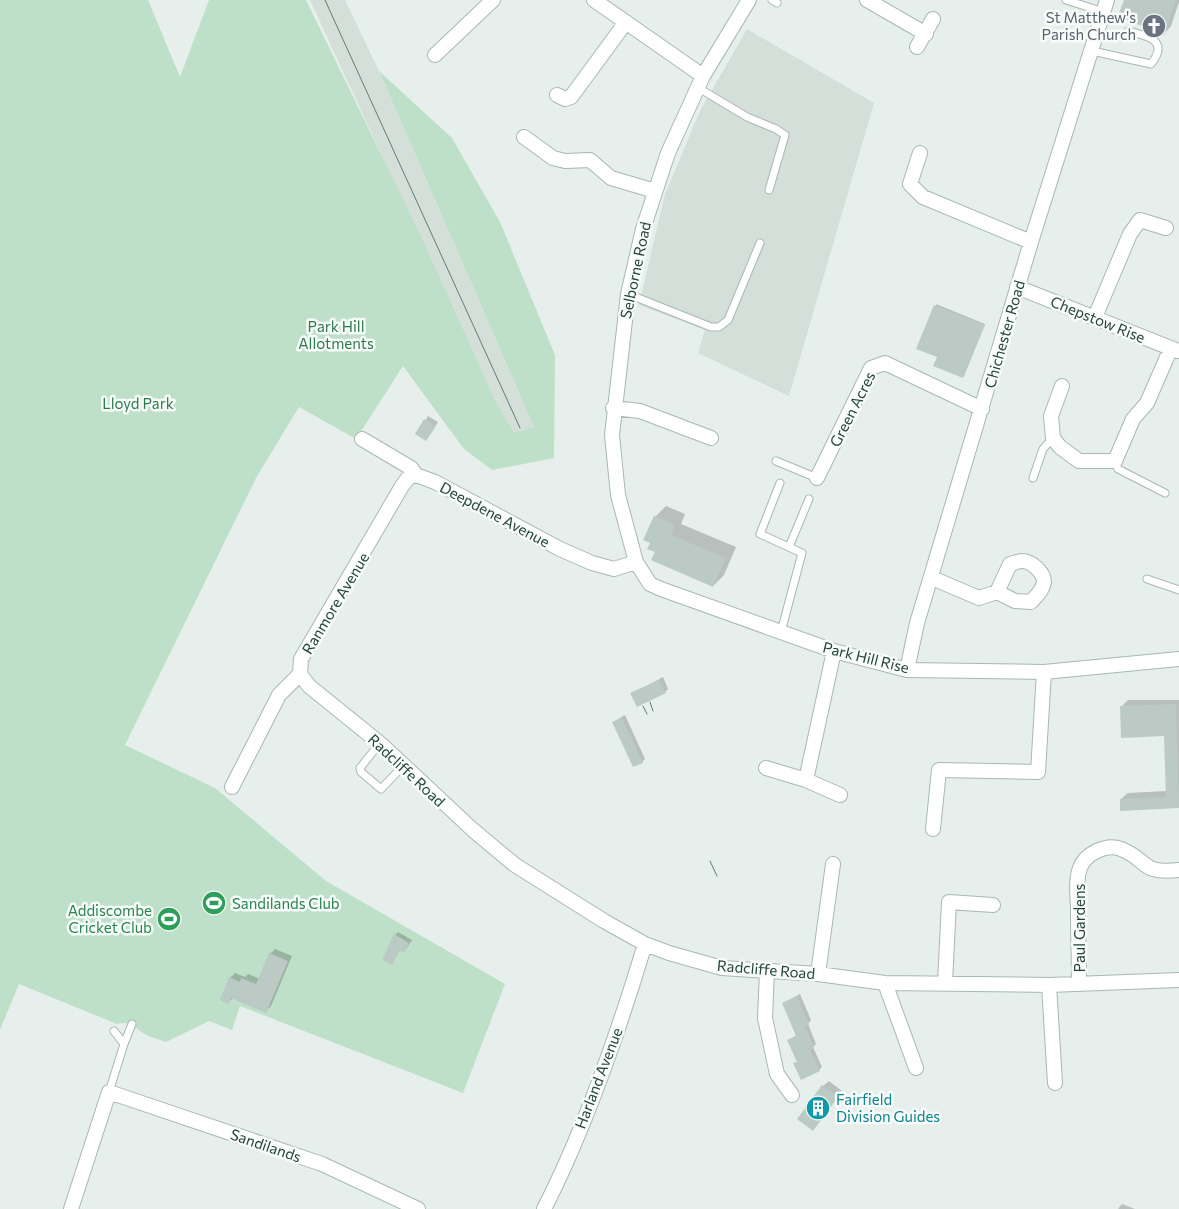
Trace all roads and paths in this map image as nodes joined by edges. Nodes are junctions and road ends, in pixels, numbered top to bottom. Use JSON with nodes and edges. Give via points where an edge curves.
{"nodes":[{"id":1,"x":493,"y":0,"type":"edge"},
{"id":2,"x":594,"y":0,"type":"edge"},
{"id":3,"x":749,"y":0,"type":"edge"},
{"id":4,"x":867,"y":0,"type":"edge"},
{"id":5,"x":1066,"y":0,"type":"edge"},
{"id":6,"x":1105,"y":6,"type":"edge"},
{"id":7,"x":933,"y":19,"type":"dead end"},
{"id":8,"x":626,"y":22,"type":"junction"},
{"id":9,"x":1128,"y":31,"type":"dead end"},
{"id":10,"x":926,"y":34,"type":"junction"},
{"id":11,"x":917,"y":47,"type":"dead end"},
{"id":12,"x":1092,"y":51,"type":"junction"},
{"id":13,"x":435,"y":55,"type":"dead end"},
{"id":14,"x":700,"y":82,"type":"junction"},
{"id":15,"x":557,"y":95,"type":"dead end"},
{"id":16,"x":524,"y":137,"type":"dead end"},
{"id":17,"x":920,"y":153,"type":"dead end"},
{"id":18,"x":769,"y":190,"type":"dead end"},
{"id":19,"x":655,"y":191,"type":"junction"},
{"id":20,"x":1166,"y":228,"type":"dead end"},
{"id":21,"x":1031,"y":242,"type":"junction"},
{"id":22,"x":760,"y":243,"type":"dead end"},
{"id":23,"x":1017,"y":286,"type":"junction"},
{"id":24,"x":628,"y":294,"type":"junction"},
{"id":25,"x":1095,"y":317,"type":"junction"},
{"id":26,"x":1175,"y":350,"type":"edge"},
{"id":27,"x":1062,"y":386,"type":"dead end"},
{"id":28,"x":614,"y":408,"type":"junction"},
{"id":29,"x":982,"y":409,"type":"junction"},
{"id":30,"x":711,"y":438,"type":"dead end"},
{"id":31,"x":1053,"y":438,"type":"junction"},
{"id":32,"x":362,"y":439,"type":"dead end"},
{"id":33,"x":776,"y":461,"type":"dead end"},
{"id":34,"x":1115,"y":461,"type":"junction"},
{"id":35,"x":416,"y":475,"type":"junction"},
{"id":36,"x":818,"y":478,"type":"joint"},
{"id":37,"x":1033,"y":478,"type":"dead end"},
{"id":38,"x":780,"y":484,"type":"dead end"},
{"id":39,"x":1165,"y":493,"type":"dead end"},
{"id":40,"x":809,"y":499,"type":"dead end"},
{"id":41,"x":789,"y":547,"type":"junction"},
{"id":42,"x":636,"y":562,"type":"junction"},
{"id":43,"x":932,"y":578,"type":"junction"},
{"id":44,"x":1147,"y":579,"type":"dead end"},
{"id":45,"x":1179,"y":590,"type":"edge"},
{"id":46,"x":997,"y":592,"type":"dead end"},
{"id":47,"x":781,"y":633,"type":"junction"},
{"id":48,"x":834,"y":651,"type":"junction"},
{"id":49,"x":1179,"y":660,"type":"edge"},
{"id":50,"x":907,"y":670,"type":"junction"},
{"id":51,"x":1044,"y":672,"type":"junction"},
{"id":52,"x":300,"y":674,"type":"junction"},
{"id":53,"x":380,"y":743,"type":"junction"},
{"id":54,"x":404,"y":765,"type":"junction"},
{"id":55,"x":766,"y":768,"type":"dead end"},
{"id":56,"x":806,"y":780,"type":"junction"},
{"id":57,"x":232,"y":786,"type":"dead end"},
{"id":58,"x":840,"y":795,"type":"dead end"},
{"id":59,"x":933,"y":828,"type":"dead end"},
{"id":60,"x":833,"y":864,"type":"dead end"},
{"id":61,"x":1179,"y":870,"type":"edge"},
{"id":62,"x":993,"y":904,"type":"dead end"},
{"id":63,"x":645,"y":944,"type":"junction"},
{"id":64,"x":768,"y":970,"type":"junction"},
{"id":65,"x":818,"y":974,"type":"junction"},
{"id":66,"x":1179,"y":980,"type":"edge"},
{"id":67,"x":945,"y":982,"type":"junction"},
{"id":68,"x":885,"y":983,"type":"junction"},
{"id":69,"x":1079,"y":983,"type":"junction"},
{"id":70,"x":1049,"y":985,"type":"junction"},
{"id":71,"x":132,"y":1024,"type":"dead end"},
{"id":72,"x":114,"y":1031,"type":"dead end"},
{"id":73,"x":124,"y":1044,"type":"junction"},
{"id":74,"x":916,"y":1068,"type":"dead end"},
{"id":75,"x":1055,"y":1083,"type":"dead end"},
{"id":76,"x":109,"y":1092,"type":"junction"},
{"id":77,"x":792,"y":1095,"type":"dead end"},
{"id":78,"x":71,"y":1209,"type":"edge"},
{"id":79,"x":418,"y":1209,"type":"edge"},
{"id":80,"x":544,"y":1209,"type":"edge"}],
"edges":[{"from":1,"to":13,"type":"street"},
{"from":2,"to":8,"type":"street"},
{"from":3,"to":14,"type":"street","name":"Selborne Road"},
{"from":4,"to":10,"type":"street"},
{"from":5,"to":6,"type":"lane"},
{"from":6,"to":12,"type":"street","name":"Chichester Road"},
{"from":7,"to":10,"type":"street"},
{"from":8,"to":14,"type":"street"},
{"from":8,"to":15,"type":"street","via":[[571,97],[565,99]]},
{"from":9,"to":12,"type":"lane","via":[[1157,42],[1151,64]]},
{"from":10,"to":11,"type":"street"},
{"from":12,"to":21,"type":"street","name":"Chichester Road"},
{"from":14,"to":18,"type":"lane","via":[[748,117],[785,135]]},
{"from":14,"to":19,"type":"street","name":"Selborne Road","via":[[668,152]]},
{"from":16,"to":19,"type":"street","via":[[553,158],[590,160],[612,178]]},
{"from":17,"to":21,"type":"street","via":[[910,184],[923,197]]},
{"from":19,"to":24,"type":"street","name":"Selborne Road"},
{"from":20,"to":25,"type":"street","via":[[1140,220],[1130,234]]},
{"from":21,"to":23,"type":"street","name":"Chichester Road"},
{"from":22,"to":24,"type":"lane","via":[[728,320],[719,327],[711,327]]},
{"from":23,"to":25,"type":"street","name":"Chepstow Rise"},
{"from":23,"to":29,"type":"street","name":"Chichester Road"},
{"from":24,"to":28,"type":"street","name":"Selborne Road"},
{"from":25,"to":26,"type":"street","name":"Chepstow Rise"},
{"from":26,"to":34,"type":"street","via":[[1147,403],[1133,420]]},
{"from":27,"to":31,"type":"street","via":[[1051,416]]},
{"from":28,"to":30,"type":"street","via":[[650,414]]},
{"from":28,"to":42,"type":"street","name":"Selborne Road","via":[[612,435],[618,495]]},
{"from":29,"to":36,"type":"street","name":"Green Acres","via":[[885,363],[871,368]]},
{"from":29,"to":43,"type":"street","name":"Chichester Road"},
{"from":31,"to":34,"type":"street","via":[[1079,461]]},
{"from":31,"to":37,"type":"lane","via":[[1043,449]]},
{"from":32,"to":35,"type":"street","name":"Deepdene Avenue","via":[[411,468]]},
{"from":33,"to":36,"type":"lane"},
{"from":34,"to":39,"type":"lane","via":[[1118,469]]},
{"from":35,"to":42,"type":"street","name":"Deepdene Avenue","via":[[592,563],[614,569]]},
{"from":35,"to":52,"type":"street","name":"Ranmore Avenue","via":[[408,478],[402,486],[301,659]]},
{"from":38,"to":41,"type":"lane","via":[[760,534]]},
{"from":40,"to":41,"type":"lane"},
{"from":41,"to":47,"type":"lane","via":[[802,552]]},
{"from":42,"to":47,"type":"street","name":"Park Hill Rise","via":[[650,584]]},
{"from":43,"to":46,"type":"street","via":[[979,598]]},
{"from":43,"to":50,"type":"street","name":"Chichester Road","via":[[917,623]]},
{"from":44,"to":45,"type":"lane"},
{"from":47,"to":48,"type":"street","name":"Park Hill Rise"},
{"from":48,"to":50,"type":"street","name":"Park Hill Rise"},
{"from":48,"to":56,"type":"street"},
{"from":49,"to":51,"type":"street","name":"Park Hill Rise"},
{"from":50,"to":51,"type":"street","name":"Park Hill Rise"},
{"from":51,"to":59,"type":"street","via":[[1038,772],[939,770]]},
{"from":52,"to":53,"type":"street","name":"Radcliffe Road","via":[[316,692]]},
{"from":52,"to":57,"type":"street","name":"Ranmore Avenue","via":[[279,695]]},
{"from":53,"to":54,"type":"street","name":"Radcliffe Road"},
{"from":53,"to":54,"type":"lane","via":[[360,768],[365,776],[381,789]]},
{"from":54,"to":63,"type":"street","name":"Radcliffe Road","via":[[473,830],[516,865]]},
{"from":55,"to":56,"type":"street"},
{"from":56,"to":58,"type":"street"},
{"from":60,"to":65,"type":"street"},
{"from":61,"to":69,"type":"street","name":"Paul Gardens","via":[[1160,872],[1147,868],[1120,848],[1093,852],[1086,858],[1080,868],[1077,886]]},
{"from":62,"to":67,"type":"street","via":[[949,902]]},
{"from":63,"to":64,"type":"street","name":"Radcliffe Road","via":[[722,968]]},
{"from":63,"to":80,"type":"street","name":"Harland Avenue","via":[[598,1081]]},
{"from":64,"to":65,"type":"street","name":"Radcliffe Road"},
{"from":64,"to":77,"type":"street","via":[[765,1018],[777,1074]]},
{"from":65,"to":68,"type":"street","name":"Radcliffe Road"},
{"from":66,"to":69,"type":"street","name":"Radcliffe Road"},
{"from":67,"to":68,"type":"street","name":"Radcliffe Road"},
{"from":67,"to":70,"type":"street","name":"Radcliffe Road"},
{"from":68,"to":74,"type":"street"},
{"from":69,"to":70,"type":"street","name":"Radcliffe Road"},
{"from":70,"to":75,"type":"street"},
{"from":71,"to":73,"type":"lane"},
{"from":72,"to":73,"type":"lane"},
{"from":73,"to":76,"type":"lane"},
{"from":76,"to":78,"type":"street"},
{"from":76,"to":79,"type":"street","name":"Sandilands","via":[[322,1164]]}]}
